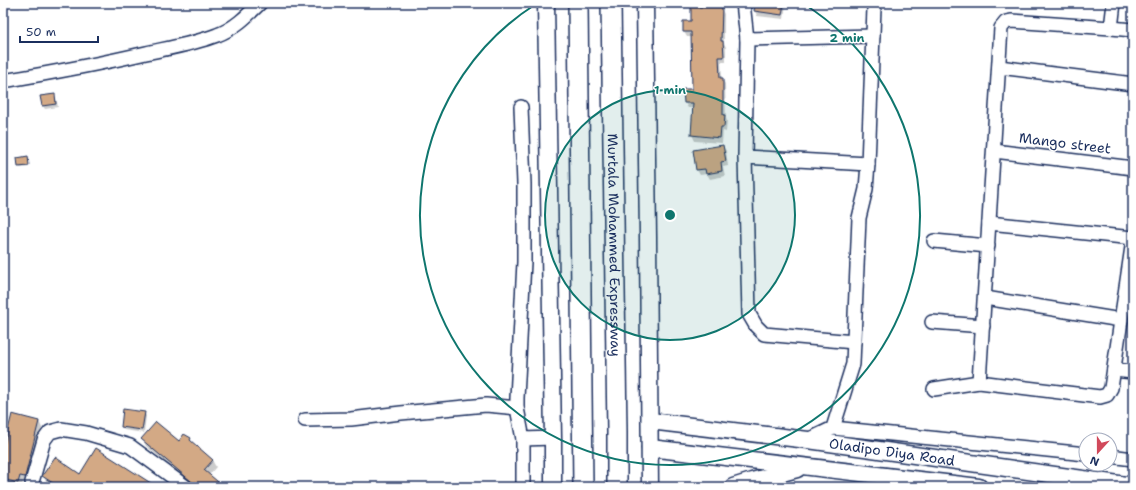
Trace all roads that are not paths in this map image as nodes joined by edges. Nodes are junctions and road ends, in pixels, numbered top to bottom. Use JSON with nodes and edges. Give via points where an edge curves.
{"nodes":[{"id":1,"x":260,"y":3,"type":"edge"},
{"id":2,"x":546,"y":3,"type":"edge"},
{"id":3,"x":578,"y":3,"type":"edge"},
{"id":4,"x":611,"y":3,"type":"edge"},
{"id":5,"x":645,"y":3,"type":"edge"},
{"id":6,"x":743,"y":3,"type":"edge"},
{"id":7,"x":1114,"y":3,"type":"edge"},
{"id":8,"x":874,"y":8,"type":"dead end"},
{"id":9,"x":1111,"y":28,"type":"junction"},
{"id":10,"x":1133,"y":30,"type":"edge"},
{"id":11,"x":873,"y":36,"type":"junction"},
{"id":12,"x":747,"y":38,"type":"junction"},
{"id":13,"x":999,"y":67,"type":"junction"},
{"id":14,"x":3,"y":81,"type":"edge"},
{"id":15,"x":1133,"y":84,"type":"edge"},
{"id":16,"x":521,"y":107,"type":"dead end"},
{"id":17,"x":994,"y":151,"type":"junction"},
{"id":18,"x":745,"y":157,"type":"junction"},
{"id":19,"x":868,"y":164,"type":"junction"},
{"id":20,"x":1133,"y":168,"type":"edge"},
{"id":21,"x":989,"y":223,"type":"junction"},
{"id":22,"x":1133,"y":239,"type":"edge"},
{"id":23,"x":934,"y":242,"type":"dead end"},
{"id":24,"x":988,"y":246,"type":"junction"},
{"id":25,"x":985,"y":298,"type":"junction"},
{"id":26,"x":1121,"y":320,"type":"junction"},
{"id":27,"x":932,"y":322,"type":"dead end"},
{"id":28,"x":983,"y":326,"type":"junction"},
{"id":29,"x":854,"y":342,"type":"junction"},
{"id":30,"x":1114,"y":370,"type":"junction"},
{"id":31,"x":1133,"y":372,"type":"edge"},
{"id":32,"x":979,"y":382,"type":"junction"},
{"id":33,"x":934,"y":389,"type":"dead end"},
{"id":34,"x":517,"y":408,"type":"junction"},
{"id":35,"x":305,"y":420,"type":"dead end"},
{"id":36,"x":650,"y":421,"type":"junction"},
{"id":37,"x":833,"y":428,"type":"junction"},
{"id":38,"x":553,"y":438,"type":"junction"},
{"id":39,"x":523,"y":439,"type":"junction"},
{"id":40,"x":808,"y":440,"type":"junction"},
{"id":41,"x":650,"y":448,"type":"junction"},
{"id":42,"x":1078,"y":453,"type":"edge"},
{"id":43,"x":1118,"y":457,"type":"edge"},
{"id":44,"x":1133,"y":459,"type":"edge"},
{"id":45,"x":807,"y":467,"type":"junction"},
{"id":46,"x":32,"y":482,"type":"dead end"},
{"id":47,"x":1133,"y":486,"type":"edge"},
{"id":48,"x":186,"y":487,"type":"edge"},
{"id":49,"x":523,"y":487,"type":"edge"},
{"id":50,"x":552,"y":487,"type":"edge"},
{"id":51,"x":583,"y":487,"type":"edge"},
{"id":52,"x":617,"y":487,"type":"edge"},
{"id":53,"x":650,"y":487,"type":"edge"},
{"id":54,"x":733,"y":487,"type":"edge"},
{"id":55,"x":979,"y":487,"type":"edge"}],
"edges":[{"from":1,"to":14,"type":"street","via":[[236,25],[217,35],[188,44]]},
{"from":2,"to":38,"type":"main road"},
{"from":3,"to":51,"type":"highway"},
{"from":4,"to":52,"type":"highway","name":"Murtala Mohammed Expressway"},
{"from":5,"to":36,"type":"main road"},
{"from":6,"to":12,"type":"street"},
{"from":7,"to":9,"type":"street"},
{"from":8,"to":11,"type":"street"},
{"from":9,"to":10,"type":"street"},
{"from":9,"to":13,"type":"street","via":[[1011,20],[1002,28]]},
{"from":11,"to":12,"type":"street"},
{"from":11,"to":19,"type":"street"},
{"from":12,"to":18,"type":"street"},
{"from":13,"to":15,"type":"street"},
{"from":13,"to":17,"type":"street"},
{"from":16,"to":34,"type":"street","via":[[524,262]]},
{"from":17,"to":20,"type":"street","name":"Mango street"},
{"from":17,"to":21,"type":"street"},
{"from":18,"to":19,"type":"street"},
{"from":18,"to":29,"type":"street","via":[[749,314],[756,326],[764,334]]},
{"from":19,"to":29,"type":"street","via":[[866,189],[859,218]]},
{"from":21,"to":22,"type":"street"},
{"from":21,"to":24,"type":"street"},
{"from":22,"to":26,"type":"street"},
{"from":23,"to":24,"type":"street"},
{"from":24,"to":25,"type":"street"},
{"from":25,"to":26,"type":"street"},
{"from":25,"to":28,"type":"street"},
{"from":26,"to":30,"type":"street"},
{"from":27,"to":28,"type":"street"},
{"from":28,"to":32,"type":"street"},
{"from":29,"to":37,"type":"street","via":[[853,364]]},
{"from":30,"to":31,"type":"street"},
{"from":30,"to":32,"type":"street","via":[[1111,388],[1107,395],[1100,397]]},
{"from":32,"to":33,"type":"street"},
{"from":34,"to":35,"type":"street","via":[[486,406]]},
{"from":34,"to":39,"type":"street"},
{"from":36,"to":40,"type":"main road","name":"Oladipo Diya Road"},
{"from":36,"to":41,"type":"main road"},
{"from":37,"to":40,"type":"street"},
{"from":37,"to":42,"type":"street"},
{"from":38,"to":39,"type":"street"},
{"from":38,"to":50,"type":"main road"},
{"from":39,"to":49,"type":"street"},
{"from":40,"to":47,"type":"main road","name":"Oladipo Diya Road"},
{"from":41,"to":45,"type":"main road","name":"Oladipo Diya Road"},
{"from":41,"to":53,"type":"main road"},
{"from":43,"to":44,"type":"street"},
{"from":45,"to":54,"type":"main road"},
{"from":45,"to":55,"type":"main road","name":"Oladipo Diya Road"},
{"from":46,"to":48,"type":"street","via":[[44,440],[50,432],[61,429],[86,433],[130,446]]}]}
